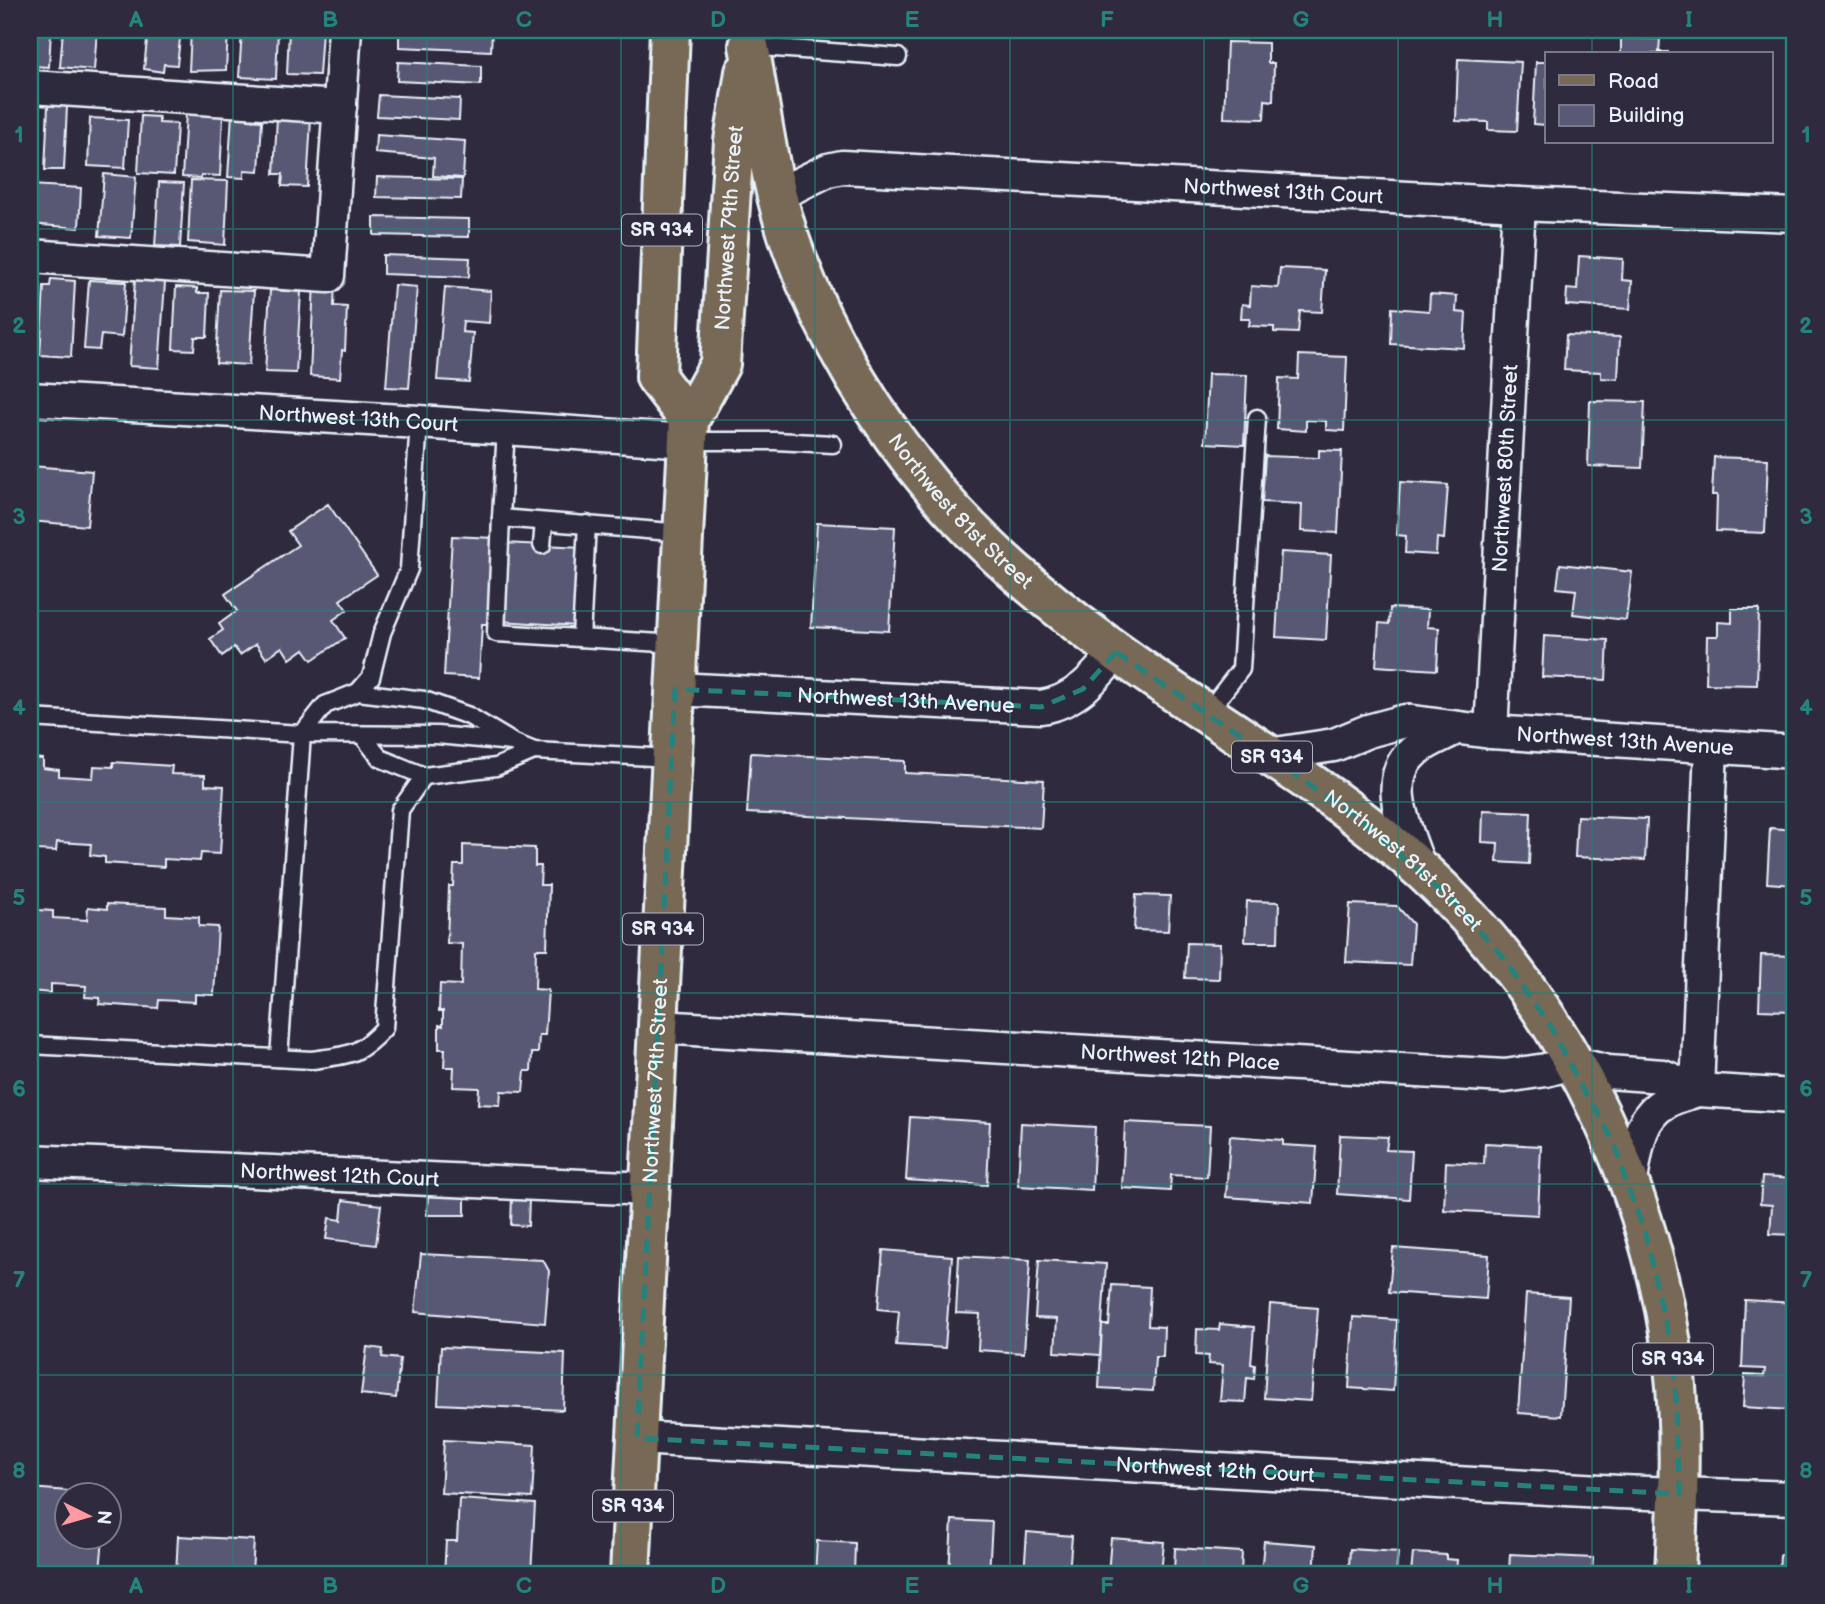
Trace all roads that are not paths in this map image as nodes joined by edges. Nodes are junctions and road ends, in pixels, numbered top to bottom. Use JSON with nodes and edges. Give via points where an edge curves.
{"nodes":[{"id":1,"x":345,"y":30,"type":"edge"},
{"id":2,"x":670,"y":30,"type":"edge"},
{"id":3,"x":750,"y":38,"type":"edge"},
{"id":4,"x":898,"y":57,"type":"dead end"},
{"id":5,"x":30,"y":87,"type":"edge"},
{"id":6,"x":340,"y":107,"type":"junction"},
{"id":7,"x":777,"y":195,"type":"junction"},
{"id":8,"x":1519,"y":204,"type":"junction"},
{"id":9,"x":1795,"y":215,"type":"edge"},
{"id":10,"x":30,"y":256,"type":"edge"},
{"id":11,"x":30,"y":399,"type":"edge"},
{"id":12,"x":1257,"y":418,"type":"dead end"},
{"id":13,"x":419,"y":422,"type":"junction"},
{"id":14,"x":506,"y":428,"type":"junction"},
{"id":15,"x":688,"y":431,"type":"junction"},
{"id":16,"x":833,"y":444,"type":"dead end"},
{"id":17,"x":501,"y":519,"type":"junction"},
{"id":18,"x":544,"y":522,"type":"junction"},
{"id":19,"x":587,"y":524,"type":"junction"},
{"id":20,"x":683,"y":533,"type":"junction"},
{"id":21,"x":542,"y":545,"type":"dead end"},
{"id":22,"x":581,"y":638,"type":"junction"},
{"id":23,"x":678,"y":644,"type":"junction"},
{"id":24,"x":1116,"y":652,"type":"junction"},
{"id":25,"x":676,"y":689,"type":"junction"},
{"id":26,"x":358,"y":692,"type":"junction"},
{"id":27,"x":1206,"y":714,"type":"junction"},
{"id":28,"x":30,"y":718,"type":"edge"},
{"id":29,"x":1456,"y":728,"type":"junction"},
{"id":30,"x":1491,"y":732,"type":"junction"},
{"id":31,"x":302,"y":734,"type":"junction"},
{"id":32,"x":362,"y":735,"type":"junction"},
{"id":33,"x":512,"y":742,"type":"junction"},
{"id":34,"x":1711,"y":747,"type":"junction"},
{"id":35,"x":534,"y":751,"type":"junction"},
{"id":36,"x":1795,"y":752,"type":"edge"},
{"id":37,"x":1269,"y":755,"type":"junction"},
{"id":38,"x":672,"y":758,"type":"junction"},
{"id":39,"x":424,"y":776,"type":"junction"},
{"id":40,"x":1422,"y":872,"type":"junction"},
{"id":41,"x":658,"y":1027,"type":"junction"},
{"id":42,"x":30,"y":1045,"type":"edge"},
{"id":43,"x":279,"y":1058,"type":"junction"},
{"id":44,"x":1572,"y":1063,"type":"junction"},
{"id":45,"x":1697,"y":1090,"type":"junction"},
{"id":46,"x":1795,"y":1096,"type":"edge"},
{"id":47,"x":30,"y":1161,"type":"edge"},
{"id":48,"x":1630,"y":1186,"type":"junction"},
{"id":49,"x":649,"y":1189,"type":"junction"},
{"id":50,"x":637,"y":1438,"type":"junction"},
{"id":51,"x":1679,"y":1494,"type":"junction"},
{"id":52,"x":1795,"y":1498,"type":"edge"},
{"id":53,"x":630,"y":1574,"type":"edge"},
{"id":54,"x":1675,"y":1574,"type":"edge"}],
"edges":[{"from":1,"to":6,"type":"street"},
{"from":2,"to":15,"type":"main road","number":"SR 934","via":[[656,377]]},
{"from":3,"to":4,"type":"lane"},
{"from":3,"to":7,"type":"main road","name":"Northwest 81st Street","number":"SR 934"},
{"from":3,"to":15,"type":"main road","name":"Northwest 79th Street","via":[[734,141],[720,365]]},
{"from":5,"to":6,"type":"street"},
{"from":6,"to":10,"type":"street","via":[[328,276]]},
{"from":7,"to":8,"type":"street","name":"Northwest 13th Court","via":[[842,167]]},
{"from":7,"to":24,"type":"main road","name":"Northwest 81st Street","number":"SR 934","via":[[792,248],[820,311],[858,381],[906,454],[992,551]]},
{"from":8,"to":9,"type":"street","name":"Northwest 13th Court"},
{"from":8,"to":30,"type":"street","name":"Northwest 80th Street"},
{"from":11,"to":13,"type":"street","name":"Northwest 13th Court"},
{"from":12,"to":27,"type":"lane","via":[[1241,669]]},
{"from":13,"to":14,"type":"street","name":"Northwest 13th Court"},
{"from":13,"to":26,"type":"lane","via":[[410,569],[382,633],[371,677]]},
{"from":14,"to":15,"type":"street","name":"Northwest 13th Court"},
{"from":14,"to":17,"type":"lane"},
{"from":15,"to":16,"type":"lane"},
{"from":15,"to":20,"type":"main road","name":"Northwest 79th Street","number":"SR 934"},
{"from":17,"to":18,"type":"lane"},
{"from":17,"to":22,"type":"lane","via":[[496,634],[538,629]]},
{"from":18,"to":19,"type":"lane"},
{"from":18,"to":21,"type":"lane"},
{"from":19,"to":20,"type":"lane"},
{"from":19,"to":22,"type":"lane"},
{"from":20,"to":23,"type":"main road","name":"Northwest 79th Street","number":"SR 934"},
{"from":22,"to":23,"type":"lane"},
{"from":23,"to":25,"type":"main road","name":"Northwest 79th Street","number":"SR 934"},
{"from":24,"to":25,"type":"street","name":"Northwest 13th Avenue","via":[[1077,693],[1041,707]]},
{"from":24,"to":27,"type":"main road","name":"Northwest 81st Street","number":"SR 934"},
{"from":25,"to":38,"type":"main road","name":"Northwest 79th Street","number":"SR 934"},
{"from":26,"to":31,"type":"lane","via":[[325,705]]},
{"from":26,"to":33,"type":"lane","via":[[424,700],[469,716]]},
{"from":27,"to":37,"type":"main road","name":"Northwest 81st Street","number":"SR 934"},
{"from":28,"to":31,"type":"lane"},
{"from":29,"to":30,"type":"street","name":"Northwest 13th Avenue"},
{"from":29,"to":37,"type":"street","name":"Northwest 13th Avenue","via":[[1405,721],[1334,745]]},
{"from":29,"to":40,"type":"street","via":[[1416,750],[1403,765],[1397,782],[1399,804]]},
{"from":30,"to":34,"type":"street","name":"Northwest 13th Avenue"},
{"from":31,"to":32,"type":"lane"},
{"from":31,"to":43,"type":"lane"},
{"from":32,"to":33,"type":"lane"},
{"from":32,"to":39,"type":"lane","via":[[380,758]]},
{"from":33,"to":35,"type":"lane"},
{"from":34,"to":36,"type":"street","name":"Northwest 13th Avenue"},
{"from":34,"to":45,"type":"street"},
{"from":35,"to":38,"type":"lane"},
{"from":35,"to":39,"type":"lane","via":[[496,767]]},
{"from":37,"to":40,"type":"main road","name":"Northwest 81st Street","number":"SR 934","via":[[1349,811]]},
{"from":38,"to":41,"type":"main road","name":"Northwest 79th Street","number":"SR 934"},
{"from":39,"to":43,"type":"lane","via":[[400,810],[384,1028],[367,1047],[344,1056]]},
{"from":40,"to":44,"type":"main road","name":"Northwest 81st Street","number":"SR 934","via":[[1499,953],[1533,997]]},
{"from":41,"to":44,"type":"street","name":"Northwest 12th Place","via":[[1505,1076]]},
{"from":41,"to":49,"type":"main road","name":"Northwest 79th Street","number":"SR 934"},
{"from":42,"to":43,"type":"lane"},
{"from":44,"to":45,"type":"street","name":"Northwest 12th Place","via":[[1608,1072],[1663,1076]]},
{"from":44,"to":48,"type":"main road","name":"Northwest 81st Street","number":"SR 934"},
{"from":45,"to":46,"type":"street","name":"Northwest 12th Place"},
{"from":45,"to":48,"type":"street","name":"Northwest 12th Place","via":[[1667,1101],[1651,1113],[1640,1135]]},
{"from":47,"to":49,"type":"street","name":"Northwest 12th Court"},
{"from":48,"to":51,"type":"main road","name":"Northwest 81st Street","number":"SR 934","via":[[1657,1274],[1674,1367]]},
{"from":49,"to":50,"type":"main road","name":"Northwest 79th Street","number":"SR 934"},
{"from":50,"to":51,"type":"street","name":"Northwest 12th Court"},
{"from":50,"to":53,"type":"main road","name":"Northwest 79th Street","number":"SR 934"},
{"from":51,"to":52,"type":"street","name":"Northwest 12th Court"},
{"from":51,"to":54,"type":"main road","name":"Northwest 81st Street","number":"SR 934"}]}
